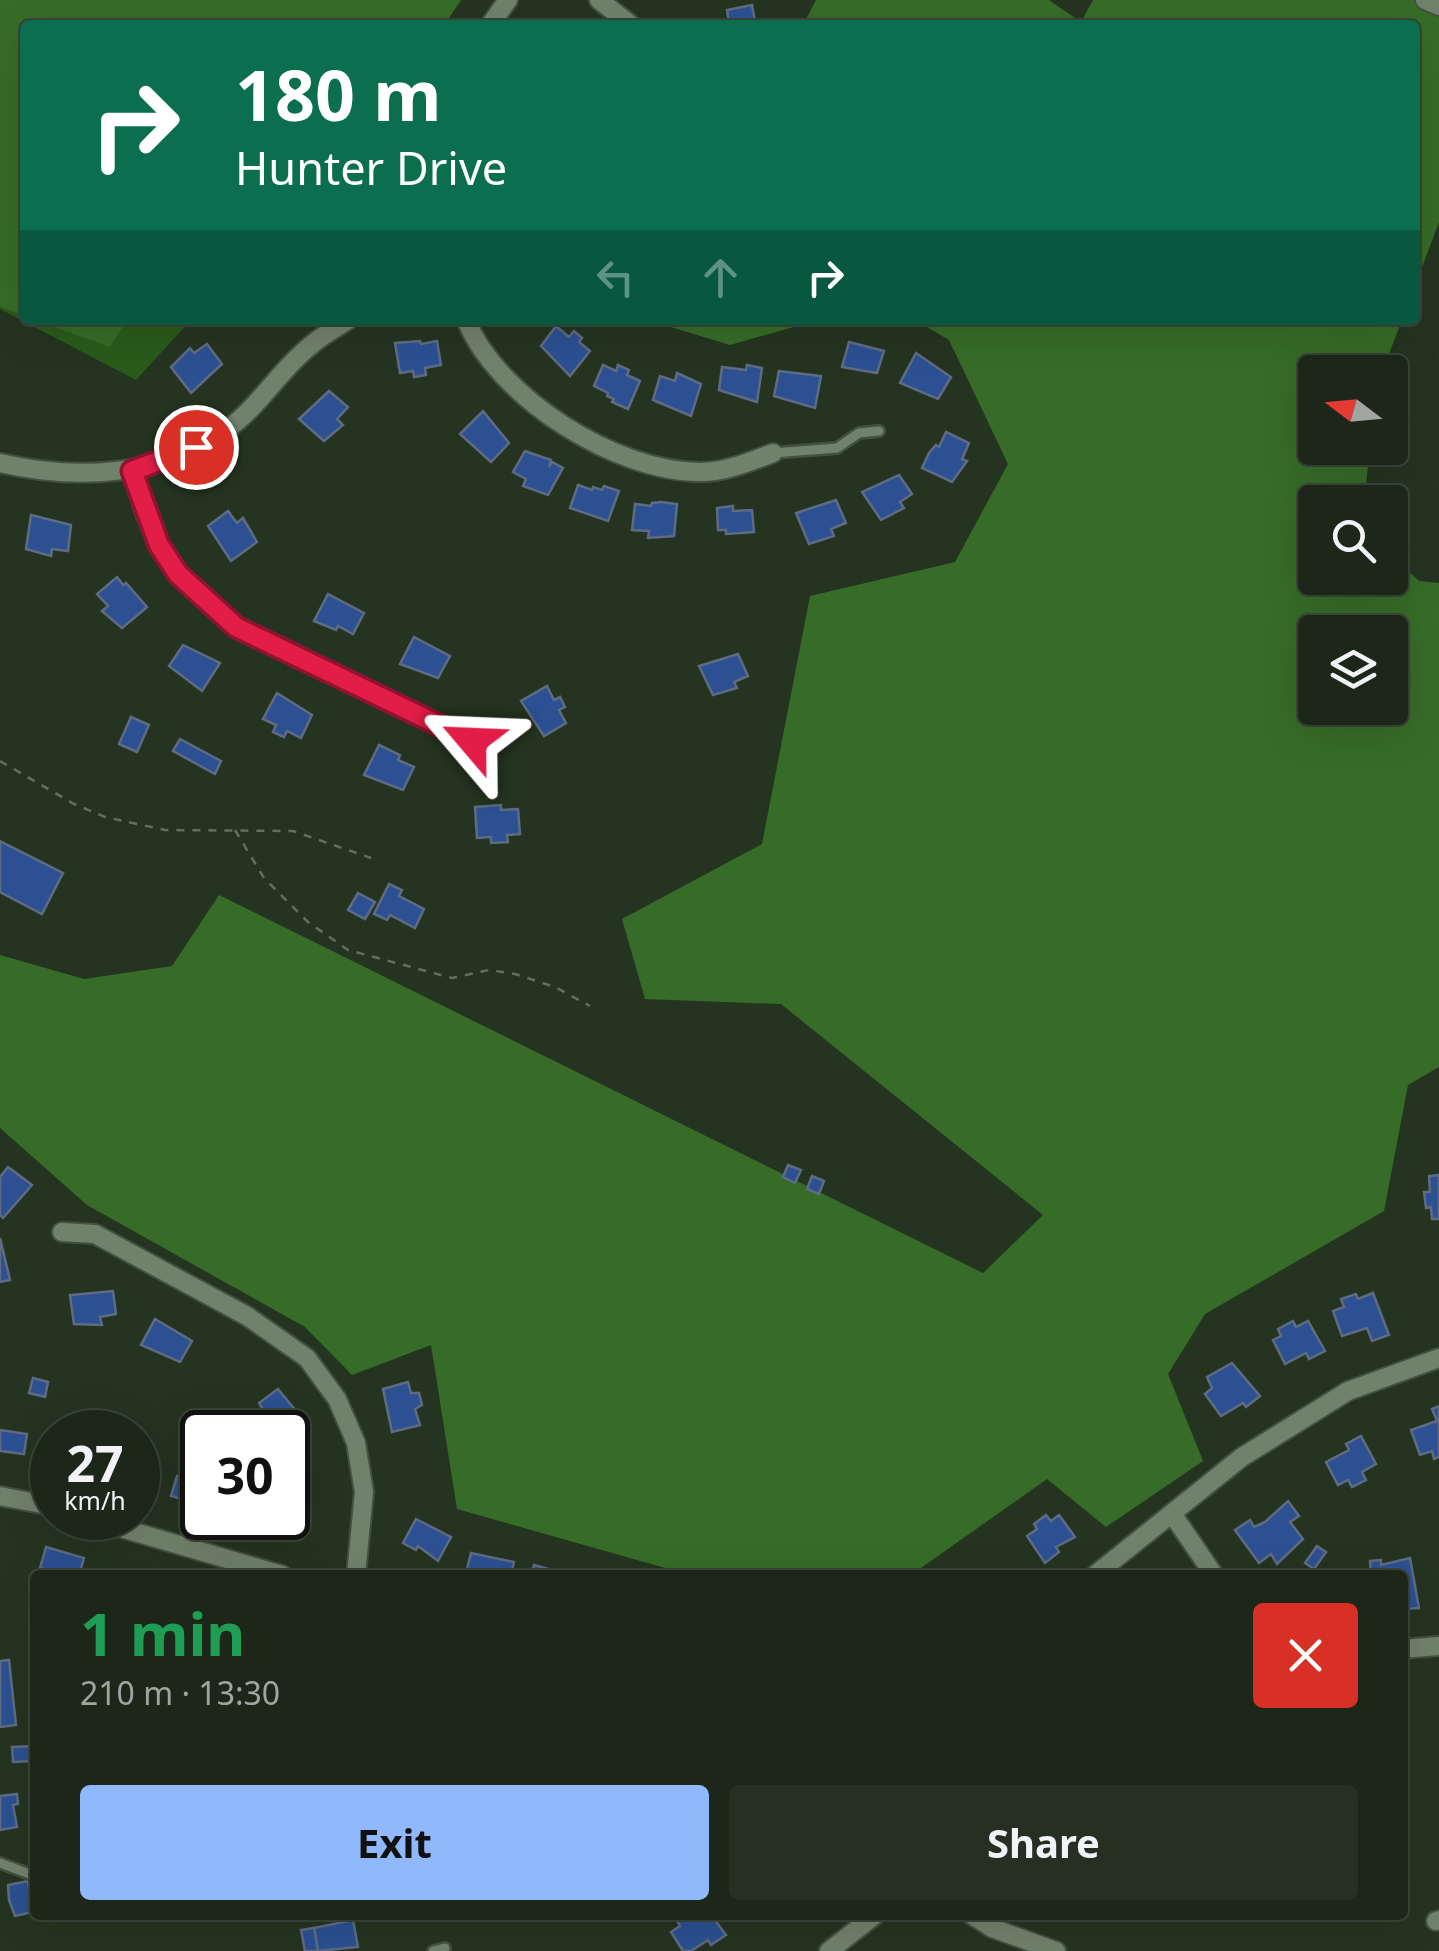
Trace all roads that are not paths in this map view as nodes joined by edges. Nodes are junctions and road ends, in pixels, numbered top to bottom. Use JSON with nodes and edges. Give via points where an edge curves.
{"nodes":[{"id":1,"x":599,"y":0,"type":"edge"},
{"id":2,"x":1426,"y":0,"type":"edge"},
{"id":3,"x":1439,"y":6,"type":"edge"},
{"id":4,"x":625,"y":20,"type":"edge"},
{"id":5,"x":340,"y":325,"type":"edge"},
{"id":6,"x":468,"y":325,"type":"edge"},
{"id":7,"x":879,"y":431,"type":"dead end"},
{"id":8,"x":774,"y":453,"type":"joint"},
{"id":9,"x":0,"y":463,"type":"edge"},
{"id":10,"x":132,"y":471,"type":"junction"},
{"id":11,"x":472,"y":741,"type":"dead end"},
{"id":12,"x":62,"y":1232,"type":"dead end"},
{"id":13,"x":1439,"y":1358,"type":"edge"},
{"id":14,"x":0,"y":1496,"type":"edge"},
{"id":15,"x":30,"y":1502,"type":"edge"},
{"id":16,"x":1173,"y":1516,"type":"junction"},
{"id":17,"x":160,"y":1540,"type":"edge"},
{"id":18,"x":265,"y":1570,"type":"edge"},
{"id":19,"x":356,"y":1570,"type":"edge"},
{"id":20,"x":1102,"y":1570,"type":"edge"},
{"id":21,"x":1211,"y":1570,"type":"edge"},
{"id":22,"x":1439,"y":1646,"type":"edge"},
{"id":23,"x":1408,"y":1649,"type":"edge"},
{"id":24,"x":0,"y":1863,"type":"edge"},
{"id":25,"x":30,"y":1874,"type":"edge"},
{"id":26,"x":869,"y":1920,"type":"edge"},
{"id":27,"x":980,"y":1920,"type":"edge"},
{"id":28,"x":445,"y":1948,"type":"dead end"},
{"id":29,"x":432,"y":1951,"type":"edge"},
{"id":30,"x":829,"y":1951,"type":"edge"},
{"id":31,"x":1056,"y":1951,"type":"edge"}],
"edges":[{"from":1,"to":4,"type":"street"},
{"from":2,"to":3,"type":"street"},
{"from":5,"to":10,"type":"street","via":[[308,346],[228,428]]},
{"from":6,"to":8,"type":"street","via":[[530,401],[618,452],[700,472]]},
{"from":7,"to":8,"type":"lane","via":[[859,433],[837,448]]},
{"from":9,"to":10,"type":"street","via":[[42,471]]},
{"from":10,"to":11,"type":"street","via":[[159,545],[178,574],[236,627]]},
{"from":12,"to":19,"type":"street","via":[[95,1234],[248,1316],[307,1358],[338,1399],[356,1443],[364,1492]]},
{"from":13,"to":16,"type":"street","via":[[1348,1391],[1242,1457]]},
{"from":14,"to":15,"type":"street"},
{"from":16,"to":20,"type":"street"},
{"from":16,"to":21,"type":"street"},
{"from":17,"to":18,"type":"street"},
{"from":22,"to":23,"type":"street"},
{"from":24,"to":25,"type":"lane"},
{"from":26,"to":30,"type":"street"},
{"from":27,"to":31,"type":"street"},
{"from":28,"to":29,"type":"lane"}]}
